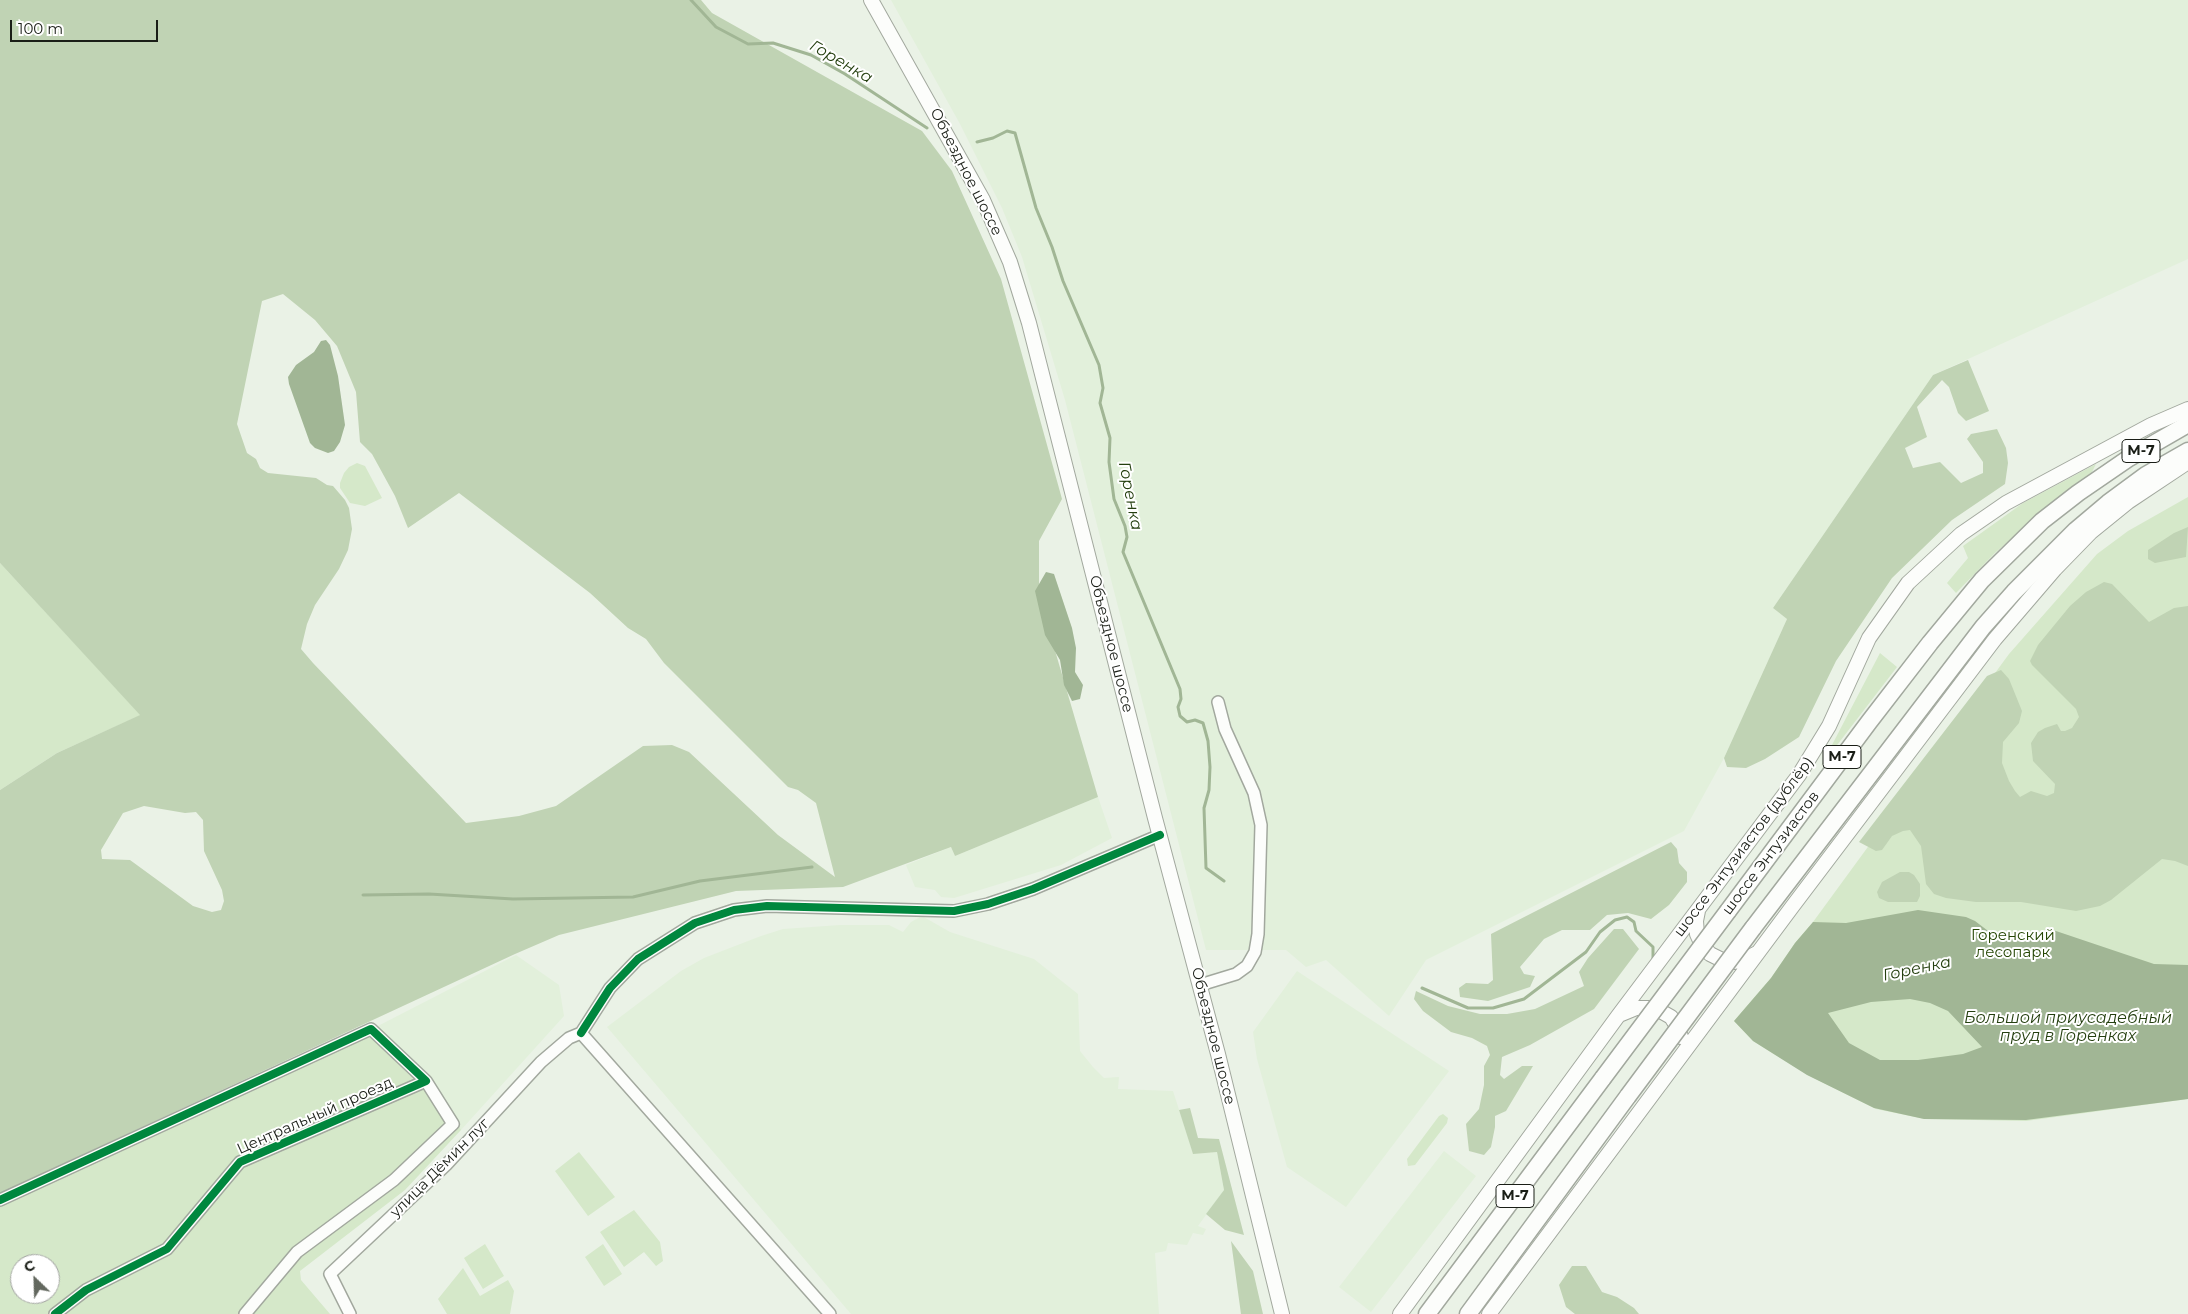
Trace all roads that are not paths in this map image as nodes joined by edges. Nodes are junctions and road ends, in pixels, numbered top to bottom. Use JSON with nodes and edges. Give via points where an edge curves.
{"nodes":[{"id":1,"x":871,"y":0,"type":"edge"},
{"id":2,"x":2188,"y":409,"type":"edge"},
{"id":3,"x":2188,"y":424,"type":"edge"},
{"id":4,"x":2188,"y":451,"type":"edge"},
{"id":5,"x":2188,"y":462,"type":"edge"},
{"id":6,"x":1218,"y":702,"type":"dead end"},
{"id":7,"x":1160,"y":835,"type":"junction"},
{"id":8,"x":1699,"y":908,"type":"junction"},
{"id":9,"x":1758,"y":952,"type":"junction"},
{"id":10,"x":1200,"y":985,"type":"junction"},
{"id":11,"x":1618,"y":1016,"type":"junction"},
{"id":12,"x":581,"y":1032,"type":"junction"},
{"id":13,"x":1680,"y":1057,"type":"junction"},
{"id":14,"x":426,"y":1081,"type":"junction"},
{"id":15,"x":0,"y":1200,"type":"edge"},
{"id":16,"x":55,"y":1314,"type":"edge"},
{"id":17,"x":244,"y":1314,"type":"edge"},
{"id":18,"x":350,"y":1314,"type":"edge"},
{"id":19,"x":830,"y":1314,"type":"edge"},
{"id":20,"x":1282,"y":1314,"type":"edge"},
{"id":21,"x":1400,"y":1314,"type":"edge"},
{"id":22,"x":1427,"y":1314,"type":"edge"},
{"id":23,"x":1468,"y":1314,"type":"edge"},
{"id":24,"x":1489,"y":1314,"type":"edge"}],
"edges":[{"from":1,"to":7,"type":"main road","name":"Объездное шоссе","via":[[983,200],[1010,262],[1032,333]]},
{"from":2,"to":8,"type":"main road","name":"шоссе Энтузиастов (дублёр)","via":[[2151,425],[2006,503],[1961,534],[1908,583],[1870,638],[1814,752]]},
{"from":3,"to":22,"type":"highway","name":"шоссе Энтузиастов","number":"М-7","bridge":true,"via":[[2129,458],[2078,493],[2042,522],[1988,574],[1887,698]]},
{"from":4,"to":23,"type":"highway","name":"шоссе Энтузиастов","number":"М-7","bridge":true,"via":[[2146,475],[2108,503],[2014,592],[1753,928]]},
{"from":5,"to":9,"type":"main road","via":[[2112,514],[2055,569],[1995,639]]},
{"from":6,"to":10,"type":"street","via":[[1225,730],[1254,793],[1260,825],[1258,934],[1255,952],[1247,966],[1236,974]]},
{"from":7,"to":10,"type":"main road","name":"Объездное шоссе"},
{"from":7,"to":12,"type":"street","via":[[1033,889],[954,911],[767,906],[734,910],[695,923],[638,959],[610,988]]},
{"from":8,"to":9,"type":"main road","via":[[1697,934],[1710,954],[1734,962]]},
{"from":8,"to":11,"type":"main road","name":"шоссе Энтузиастов (дублёр)"},
{"from":9,"to":13,"type":"main road"},
{"from":10,"to":20,"type":"main road","name":"Объездное шоссе"},
{"from":11,"to":13,"type":"main road","via":[[1642,1007],[1666,1013],[1680,1034]]},
{"from":11,"to":21,"type":"main road","name":"шоссе Энтузиастов (дублёр)"},
{"from":12,"to":18,"type":"street","name":"улица Дёмин луг","via":[[540,1062],[446,1165],[330,1274]]},
{"from":12,"to":19,"type":"street"},
{"from":13,"to":24,"type":"main road"},
{"from":14,"to":15,"type":"street","name":"Центральный проезд","via":[[371,1029]]},
{"from":14,"to":16,"type":"street","name":"Центральный проезд","via":[[240,1162],[168,1249],[86,1290]]},
{"from":14,"to":17,"type":"street","via":[[453,1124],[394,1180],[297,1252]]}]}
